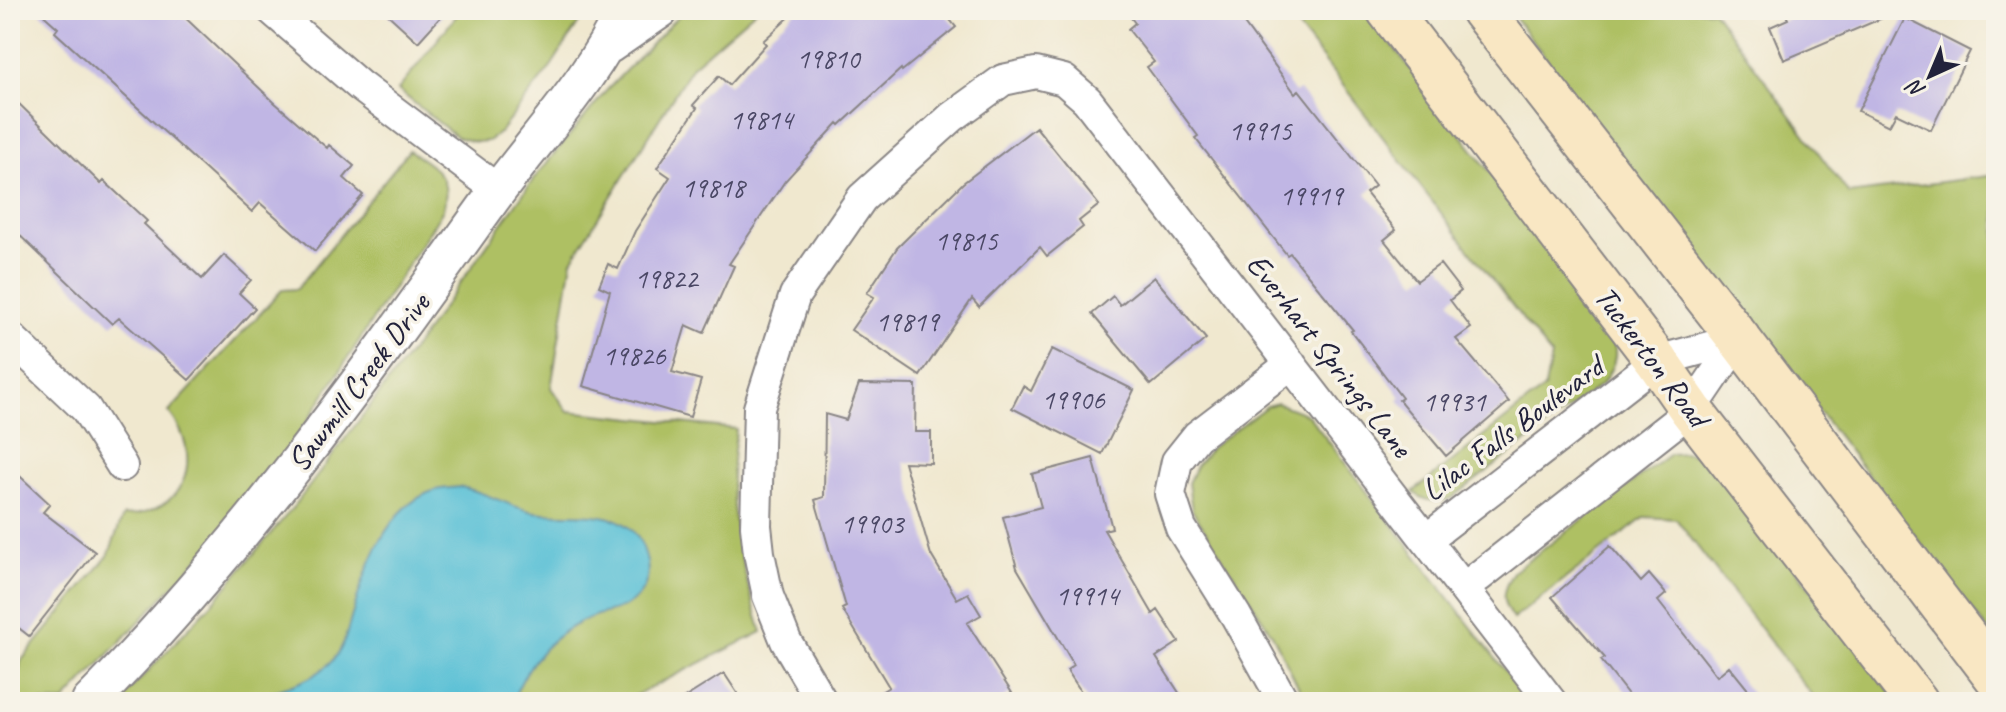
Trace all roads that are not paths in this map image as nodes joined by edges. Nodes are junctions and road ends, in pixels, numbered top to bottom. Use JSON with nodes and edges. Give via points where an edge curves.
{"nodes":[{"id":1,"x":272,"y":10,"type":"edge"},
{"id":2,"x":624,"y":10,"type":"edge"},
{"id":3,"x":660,"y":10,"type":"edge"},
{"id":4,"x":1388,"y":10,"type":"edge"},
{"id":5,"x":1482,"y":10,"type":"edge"},
{"id":6,"x":608,"y":46,"type":"junction"},
{"id":7,"x":498,"y":190,"type":"junction"},
{"id":8,"x":10,"y":337,"type":"edge"},
{"id":9,"x":1739,"y":339,"type":"junction"},
{"id":10,"x":1657,"y":361,"type":"junction"},
{"id":11,"x":1291,"y":364,"type":"junction"},
{"id":12,"x":1691,"y":410,"type":"junction"},
{"id":13,"x":122,"y":466,"type":"dead end"},
{"id":14,"x":1427,"y":539,"type":"junction"},
{"id":15,"x":1464,"y":588,"type":"junction"},
{"id":16,"x":1996,"y":677,"type":"edge"},
{"id":17,"x":90,"y":702,"type":"edge"},
{"id":18,"x":822,"y":702,"type":"edge"},
{"id":19,"x":1284,"y":702,"type":"edge"},
{"id":20,"x":1551,"y":702,"type":"edge"},
{"id":21,"x":1917,"y":702,"type":"edge"}],
"edges":[{"from":1,"to":7,"type":"street","via":[[360,86]]},
{"from":2,"to":6,"type":"street","name":"Sawmill Creek Drive"},
{"from":3,"to":6,"type":"street","name":"Sawmill Creek Drive"},
{"from":4,"to":10,"type":"main road","name":"Tuckerton Road"},
{"from":5,"to":9,"type":"main road"},
{"from":6,"to":7,"type":"street","name":"Sawmill Creek Drive"},
{"from":7,"to":17,"type":"street","name":"Sawmill Creek Drive","via":[[259,514]]},
{"from":8,"to":13,"type":"street","via":[[86,409]]},
{"from":9,"to":10,"type":"street","name":"Lilac Falls Boulevard"},
{"from":9,"to":12,"type":"street"},
{"from":9,"to":16,"type":"main road"},
{"from":10,"to":12,"type":"main road","name":"Tuckerton Road"},
{"from":10,"to":14,"type":"street","name":"Lilac Falls Boulevard"},
{"from":11,"to":14,"type":"street","name":"Everhart Springs Lane"},
{"from":11,"to":18,"type":"street","name":"Everhart Springs Lane","via":[[1087,100],[1064,80],[1036,73],[1003,80],[952,117],[862,198],[795,295],[759,408],[756,526],[768,596],[786,641]]},
{"from":11,"to":19,"type":"street","via":[[1197,436],[1177,461],[1170,494],[1181,528]]},
{"from":12,"to":15,"type":"street"},
{"from":12,"to":21,"type":"main road","name":"Tuckerton Road"},
{"from":14,"to":15,"type":"street","name":"Everhart Springs Lane"},
{"from":15,"to":20,"type":"street","name":"Everhart Springs Lane"}]}
